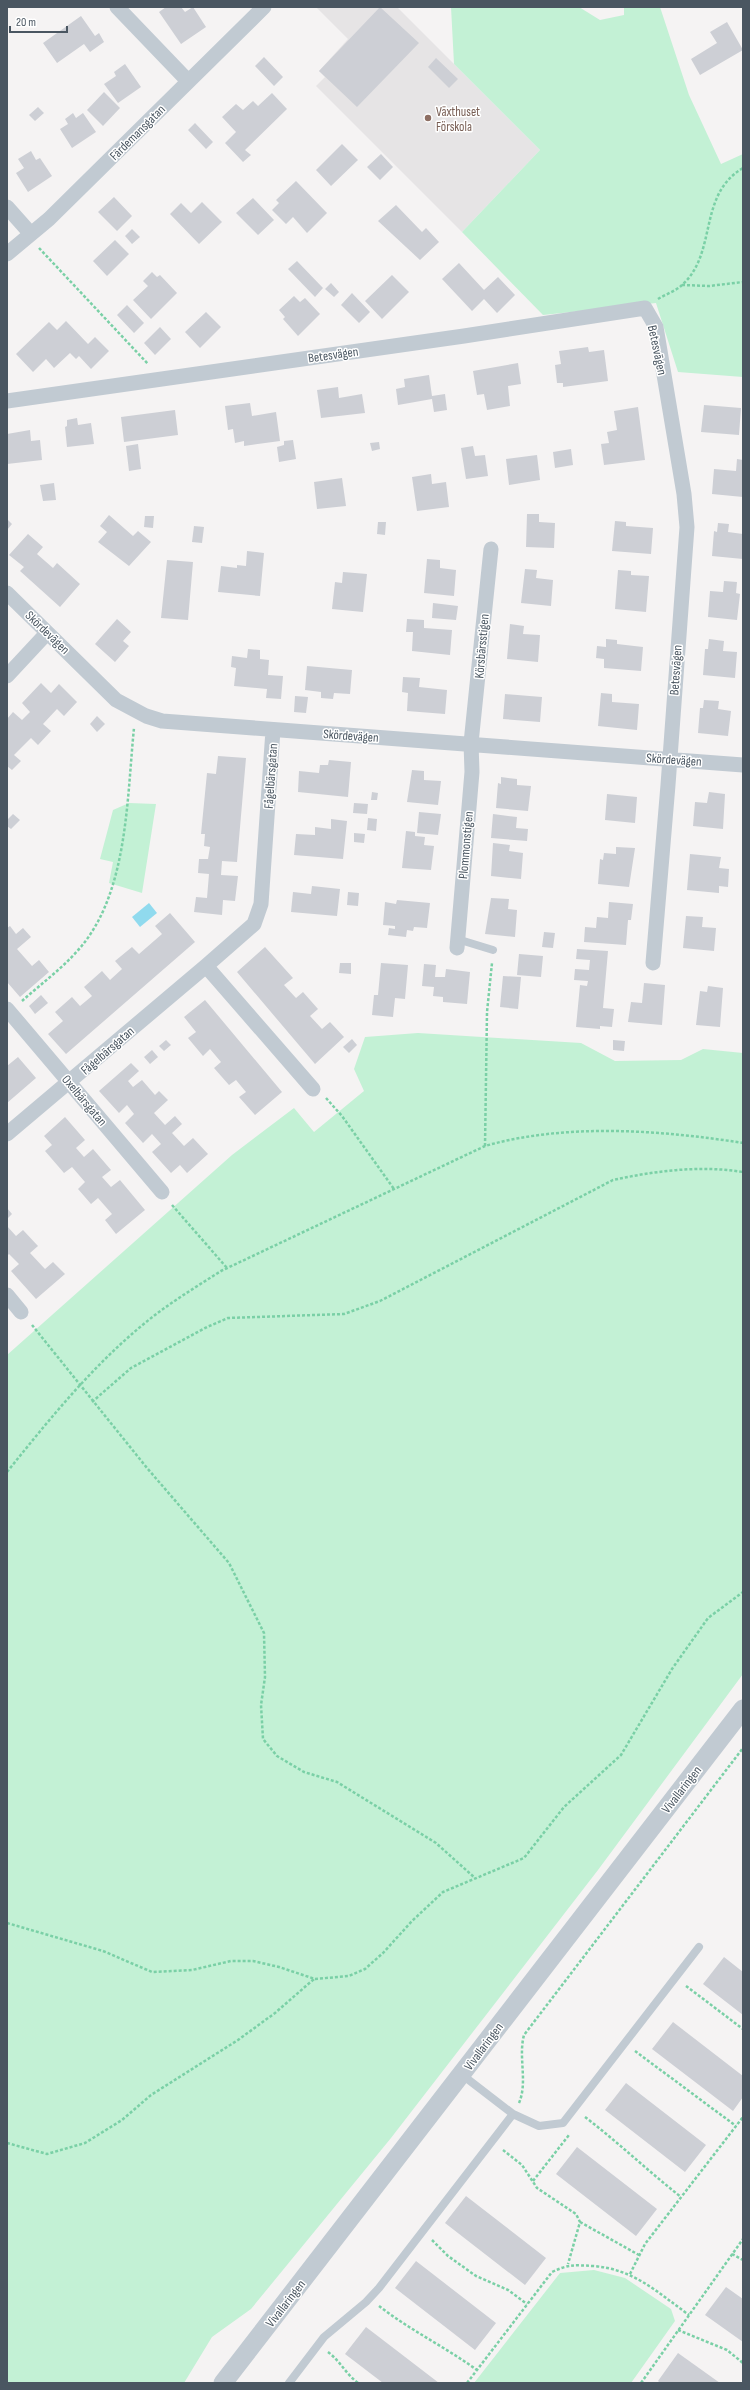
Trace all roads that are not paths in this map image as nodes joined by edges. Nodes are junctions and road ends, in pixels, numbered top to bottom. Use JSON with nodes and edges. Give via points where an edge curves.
{"nodes":[{"id":1,"x":117,"y":7,"type":"edge"},
{"id":2,"x":264,"y":7,"type":"edge"},
{"id":3,"x":188,"y":81,"type":"junction"},
{"id":4,"x":7,"y":207,"type":"edge"},
{"id":5,"x":31,"y":234,"type":"junction"},
{"id":6,"x":7,"y":254,"type":"edge"},
{"id":7,"x":7,"y":401,"type":"edge"},
{"id":8,"x":491,"y":548,"type":"dead end"},
{"id":9,"x":7,"y":593,"type":"edge"},
{"id":10,"x":48,"y":633,"type":"junction"},
{"id":11,"x":7,"y":676,"type":"edge"},
{"id":12,"x":273,"y":730,"type":"junction"},
{"id":13,"x":471,"y":743,"type":"junction"},
{"id":14,"x":669,"y":759,"type":"junction"},
{"id":15,"x":743,"y":765,"type":"edge"},
{"id":16,"x":457,"y":944,"type":"joint"},
{"id":17,"x":493,"y":950,"type":"road end"},
{"id":18,"x":653,"y":963,"type":"dead end"},
{"id":19,"x":206,"y":966,"type":"junction"},
{"id":20,"x":8,"y":1011,"type":"edge"},
{"id":21,"x":70,"y":1082,"type":"junction"},
{"id":22,"x":312,"y":1089,"type":"road end"},
{"id":23,"x":7,"y":1134,"type":"edge"},
{"id":24,"x":162,"y":1192,"type":"road end"},
{"id":25,"x":7,"y":1295,"type":"edge"},
{"id":26,"x":21,"y":1312,"type":"road end"},
{"id":27,"x":743,"y":1709,"type":"edge"},
{"id":28,"x":699,"y":1947,"type":"dead end"},
{"id":29,"x":461,"y":2074,"type":"junction"},
{"id":30,"x":513,"y":2114,"type":"junction"},
{"id":31,"x":223,"y":2383,"type":"edge"},
{"id":32,"x":288,"y":2383,"type":"edge"}],
"edges":[{"from":1,"to":3,"type":"street"},
{"from":2,"to":3,"type":"street","name":"Färdemansgatan"},
{"from":3,"to":5,"type":"street","name":"Färdemansgatan"},
{"from":4,"to":5,"type":"street"},
{"from":5,"to":6,"type":"street","name":"Färdemansgatan"},
{"from":7,"to":14,"type":"street","name":"Betesvägen","via":[[645,308],[656,327],[686,512]]},
{"from":8,"to":13,"type":"street","name":"Körsbärsstigen"},
{"from":9,"to":10,"type":"street","name":"Skördevägen"},
{"from":10,"to":11,"type":"street"},
{"from":10,"to":12,"type":"street","name":"Skördevägen","via":[[116,700],[136,710],[162,721]]},
{"from":12,"to":13,"type":"street","name":"Skördevägen"},
{"from":12,"to":19,"type":"street","name":"Fågelbärsgatan","via":[[258,917],[254,924]]},
{"from":13,"to":14,"type":"street","name":"Skördevägen"},
{"from":13,"to":16,"type":"street","name":"Plommonstigen","via":[[472,772]]},
{"from":14,"to":15,"type":"street","name":"Skördevägen"},
{"from":14,"to":18,"type":"street","name":"Betesvägen"},
{"from":16,"to":17,"type":"lane"},
{"from":19,"to":21,"type":"street","name":"Fågelbärsgatan"},
{"from":19,"to":22,"type":"street"},
{"from":20,"to":21,"type":"street","name":"Oxelbärsgatan"},
{"from":21,"to":23,"type":"street","name":"Fågelbärsgatan"},
{"from":21,"to":24,"type":"street","name":"Oxelbärsgatan"},
{"from":25,"to":26,"type":"street"},
{"from":27,"to":29,"type":"street","name":"Vivallaringen"},
{"from":28,"to":30,"type":"lane","via":[[563,2123],[539,2126]]},
{"from":29,"to":30,"type":"lane"},
{"from":29,"to":31,"type":"street","name":"Vivallaringen"},
{"from":30,"to":32,"type":"lane","via":[[369,2299],[318,2344]]}]}
